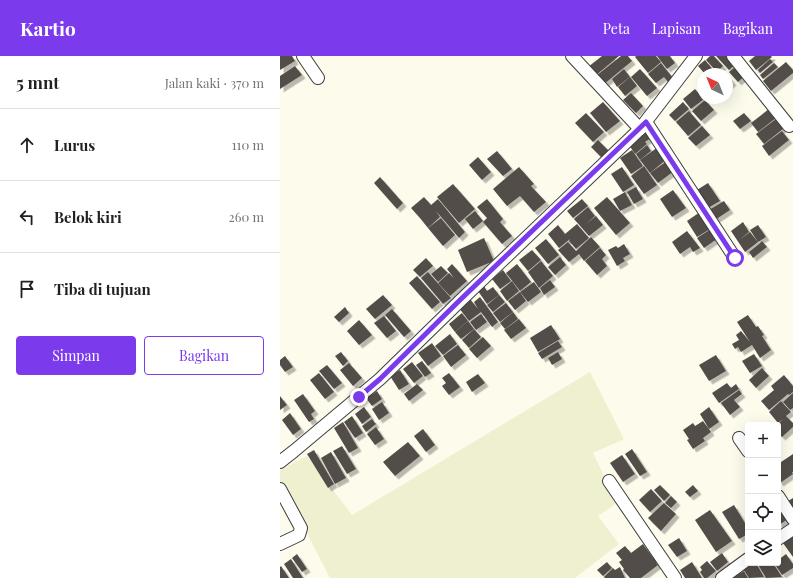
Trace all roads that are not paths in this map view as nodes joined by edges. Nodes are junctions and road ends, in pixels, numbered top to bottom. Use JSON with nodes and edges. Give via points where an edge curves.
{"nodes":[{"id":1,"x":303,"y":56,"type":"edge"},
{"id":2,"x":572,"y":56,"type":"edge"},
{"id":3,"x":696,"y":56,"type":"edge"},
{"id":4,"x":733,"y":56,"type":"edge"},
{"id":5,"x":318,"y":78,"type":"dead end"},
{"id":6,"x":643,"y":126,"type":"junction"},
{"id":7,"x":789,"y":126,"type":"dead end"},
{"id":8,"x":735,"y":258,"type":"dead end"},
{"id":9,"x":739,"y":438,"type":"dead end"},
{"id":10,"x":745,"y":447,"type":"edge"},
{"id":11,"x":280,"y":462,"type":"edge"},
{"id":12,"x":609,"y":481,"type":"dead end"},
{"id":13,"x":280,"y":489,"type":"edge"},
{"id":14,"x":781,"y":501,"type":"edge"},
{"id":15,"x":793,"y":519,"type":"edge"},
{"id":16,"x":793,"y":529,"type":"edge"},
{"id":17,"x":781,"y":537,"type":"edge"},
{"id":18,"x":280,"y":544,"type":"edge"},
{"id":19,"x":745,"y":562,"type":"edge"},
{"id":20,"x":675,"y":578,"type":"edge"},
{"id":21,"x":722,"y":578,"type":"edge"}],
"edges":[{"from":1,"to":5,"type":"street"},
{"from":2,"to":6,"type":"street"},
{"from":3,"to":6,"type":"street"},
{"from":4,"to":7,"type":"street"},
{"from":6,"to":8,"type":"street"},
{"from":6,"to":11,"type":"street","via":[[380,379]]},
{"from":9,"to":10,"type":"street"},
{"from":12,"to":20,"type":"street"},
{"from":13,"to":18,"type":"street","via":[[300,528],[299,535]]},
{"from":14,"to":15,"type":"street"},
{"from":16,"to":17,"type":"street"},
{"from":19,"to":21,"type":"street"}]}
